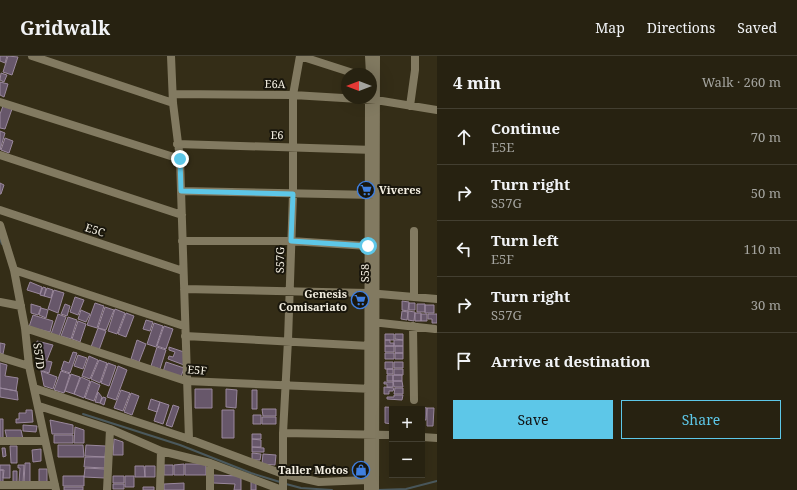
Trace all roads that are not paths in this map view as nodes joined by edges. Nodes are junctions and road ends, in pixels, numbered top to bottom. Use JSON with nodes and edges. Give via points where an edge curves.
{"nodes":[{"id":1,"x":32,"y":56,"type":"edge"},
{"id":2,"x":171,"y":56,"type":"edge"},
{"id":3,"x":300,"y":56,"type":"edge"},
{"id":4,"x":369,"y":56,"type":"edge"},
{"id":5,"x":376,"y":56,"type":"edge"},
{"id":6,"x":415,"y":56,"type":"edge"},
{"id":7,"x":371,"y":68,"type":"edge"},
{"id":8,"x":374,"y":68,"type":"edge"},
{"id":9,"x":341,"y":69,"type":"edge"},
{"id":10,"x":173,"y":94,"type":"junction"},
{"id":11,"x":293,"y":95,"type":"junction"},
{"id":12,"x":341,"y":98,"type":"edge"},
{"id":13,"x":377,"y":101,"type":"edge"},
{"id":14,"x":0,"y":102,"type":"edge"},
{"id":15,"x":173,"y":103,"type":"junction"},
{"id":16,"x":372,"y":104,"type":"edge"},
{"id":17,"x":410,"y":106,"type":"junction"},
{"id":18,"x":437,"y":110,"type":"edge"},
{"id":19,"x":177,"y":144,"type":"junction"},
{"id":20,"x":294,"y":147,"type":"junction"},
{"id":21,"x":373,"y":150,"type":"junction"},
{"id":22,"x":0,"y":155,"type":"edge"},
{"id":23,"x":180,"y":159,"type":"junction"},
{"id":24,"x":181,"y":191,"type":"junction"},
{"id":25,"x":293,"y":194,"type":"junction"},
{"id":26,"x":372,"y":195,"type":"junction"},
{"id":27,"x":0,"y":210,"type":"edge"},
{"id":28,"x":182,"y":215,"type":"junction"},
{"id":29,"x":0,"y":225,"type":"edge"},
{"id":30,"x":414,"y":231,"type":"dead end"},
{"id":31,"x":182,"y":241,"type":"junction"},
{"id":32,"x":291,"y":241,"type":"junction"},
{"id":33,"x":368,"y":246,"type":"junction"},
{"id":34,"x":0,"y":255,"type":"edge"},
{"id":35,"x":9,"y":256,"type":"junction"},
{"id":36,"x":14,"y":270,"type":"junction"},
{"id":37,"x":183,"y":271,"type":"junction"},
{"id":38,"x":184,"y":289,"type":"junction"},
{"id":39,"x":290,"y":290,"type":"junction"},
{"id":40,"x":372,"y":293,"type":"junction"},
{"id":41,"x":414,"y":297,"type":"junction"},
{"id":42,"x":437,"y":299,"type":"edge"},
{"id":43,"x":0,"y":302,"type":"edge"},
{"id":44,"x":21,"y":306,"type":"junction"},
{"id":45,"x":372,"y":322,"type":"junction"},
{"id":46,"x":184,"y":326,"type":"junction"},
{"id":47,"x":413,"y":326,"type":"junction"},
{"id":48,"x":25,"y":328,"type":"junction"},
{"id":49,"x":435,"y":329,"type":"dead end"},
{"id":50,"x":185,"y":336,"type":"junction"},
{"id":51,"x":288,"y":340,"type":"junction"},
{"id":52,"x":370,"y":346,"type":"junction"},
{"id":53,"x":0,"y":357,"type":"edge"},
{"id":54,"x":29,"y":366,"type":"junction"},
{"id":55,"x":186,"y":381,"type":"junction"},
{"id":56,"x":285,"y":386,"type":"junction"},
{"id":57,"x":34,"y":388,"type":"junction"},
{"id":58,"x":371,"y":389,"type":"junction"},
{"id":59,"x":414,"y":400,"type":"dead end"},
{"id":60,"x":39,"y":406,"type":"junction"},
{"id":61,"x":110,"y":429,"type":"junction"},
{"id":62,"x":282,"y":433,"type":"junction"},
{"id":63,"x":371,"y":434,"type":"junction"},
{"id":64,"x":389,"y":435,"type":"edge"},
{"id":65,"x":425,"y":437,"type":"edge"},
{"id":66,"x":437,"y":438,"type":"edge"},
{"id":67,"x":188,"y":439,"type":"junction"},
{"id":68,"x":0,"y":441,"type":"edge"},
{"id":69,"x":45,"y":441,"type":"junction"},
{"id":70,"x":161,"y":451,"type":"junction"},
{"id":71,"x":210,"y":463,"type":"junction"},
{"id":72,"x":283,"y":474,"type":"junction"},
{"id":73,"x":368,"y":480,"type":"junction"},
{"id":74,"x":0,"y":485,"type":"edge"},
{"id":75,"x":56,"y":488,"type":"edge"},
{"id":76,"x":107,"y":490,"type":"edge"},
{"id":77,"x":160,"y":490,"type":"edge"},
{"id":78,"x":210,"y":490,"type":"edge"},
{"id":79,"x":282,"y":490,"type":"edge"},
{"id":80,"x":368,"y":490,"type":"edge"},
{"id":81,"x":375,"y":490,"type":"edge"}],
"edges":[{"from":1,"to":15,"type":"street"},
{"from":2,"to":10,"type":"street"},
{"from":3,"to":9,"type":"street"},
{"from":3,"to":11,"type":"street","name":"S57G"},
{"from":4,"to":7,"type":"street","name":"S58"},
{"from":5,"to":8,"type":"street","name":"S58"},
{"from":6,"to":17,"type":"street"},
{"from":10,"to":11,"type":"street","name":"E6A"},
{"from":10,"to":15,"type":"street"},
{"from":11,"to":12,"type":"street","name":"E6A"},
{"from":11,"to":20,"type":"street","name":"S57G"},
{"from":13,"to":17,"type":"street","name":"E6A"},
{"from":14,"to":23,"type":"street"},
{"from":15,"to":19,"type":"street"},
{"from":16,"to":21,"type":"street","name":"S58"},
{"from":17,"to":18,"type":"street","name":"E6A"},
{"from":19,"to":20,"type":"street","name":"E6"},
{"from":19,"to":23,"type":"street"},
{"from":20,"to":21,"type":"street","name":"E6"},
{"from":20,"to":25,"type":"street","name":"S57G"},
{"from":21,"to":26,"type":"street","name":"S58"},
{"from":22,"to":28,"type":"street"},
{"from":23,"to":24,"type":"street"},
{"from":24,"to":25,"type":"street"},
{"from":24,"to":28,"type":"street"},
{"from":25,"to":26,"type":"street"},
{"from":25,"to":32,"type":"street","name":"S57G"},
{"from":26,"to":33,"type":"street","name":"S58"},
{"from":26,"to":40,"type":"street","name":"S58"},
{"from":27,"to":37,"type":"street","name":"E5C"},
{"from":28,"to":31,"type":"street"},
{"from":29,"to":35,"type":"street","name":"S57D"},
{"from":30,"to":41,"type":"street"},
{"from":31,"to":32,"type":"street"},
{"from":31,"to":37,"type":"street"},
{"from":32,"to":33,"type":"street"},
{"from":32,"to":39,"type":"street","name":"S57G"},
{"from":33,"to":40,"type":"street","name":"S58"},
{"from":34,"to":35,"type":"street"},
{"from":35,"to":36,"type":"street","name":"S57D"},
{"from":36,"to":44,"type":"street","name":"S57D"},
{"from":36,"to":46,"type":"street"},
{"from":37,"to":38,"type":"street"},
{"from":38,"to":39,"type":"street"},
{"from":38,"to":46,"type":"street"},
{"from":39,"to":40,"type":"street"},
{"from":39,"to":51,"type":"street","name":"S57G"},
{"from":40,"to":41,"type":"street"},
{"from":40,"to":45,"type":"street","name":"S58"},
{"from":41,"to":42,"type":"street"},
{"from":43,"to":44,"type":"street"},
{"from":44,"to":48,"type":"street","name":"S57D"},
{"from":45,"to":47,"type":"street"},
{"from":45,"to":52,"type":"street","name":"S58"},
{"from":45,"to":58,"type":"street","name":"S58"},
{"from":46,"to":50,"type":"street"},
{"from":47,"to":49,"type":"street"},
{"from":47,"to":59,"type":"street"},
{"from":48,"to":54,"type":"street","name":"S57D"},
{"from":48,"to":55,"type":"street","name":"E5F"},
{"from":50,"to":51,"type":"street"},
{"from":50,"to":55,"type":"street"},
{"from":51,"to":52,"type":"street"},
{"from":51,"to":56,"type":"street","name":"S57G"},
{"from":52,"to":58,"type":"street","name":"S58"},
{"from":53,"to":54,"type":"street"},
{"from":54,"to":57,"type":"street","name":"S57D"},
{"from":55,"to":56,"type":"street","name":"E5F"},
{"from":55,"to":67,"type":"street"},
{"from":56,"to":58,"type":"street","name":"E5F"},
{"from":56,"to":62,"type":"street","name":"S57G"},
{"from":57,"to":60,"type":"street","name":"S57D"},
{"from":57,"to":67,"type":"street"},
{"from":58,"to":63,"type":"street","name":"S58"},
{"from":60,"to":61,"type":"street"},
{"from":60,"to":69,"type":"street","name":"S57D"},
{"from":61,"to":70,"type":"street"},
{"from":61,"to":76,"type":"street"},
{"from":62,"to":63,"type":"street"},
{"from":62,"to":72,"type":"street","name":"S57G"},
{"from":63,"to":64,"type":"street"},
{"from":63,"to":73,"type":"street","name":"S58"},
{"from":63,"to":81,"type":"street","name":"S58"},
{"from":65,"to":66,"type":"street"},
{"from":67,"to":72,"type":"street"},
{"from":68,"to":69,"type":"street"},
{"from":69,"to":75,"type":"street","name":"S57D"},
{"from":70,"to":71,"type":"street"},
{"from":70,"to":77,"type":"street"},
{"from":71,"to":78,"type":"street"},
{"from":71,"to":79,"type":"street"},
{"from":72,"to":73,"type":"street","via":[[319,482]]},
{"from":72,"to":79,"type":"street","name":"S57G"},
{"from":73,"to":80,"type":"street","name":"S58"},
{"from":74,"to":75,"type":"street"}]}
